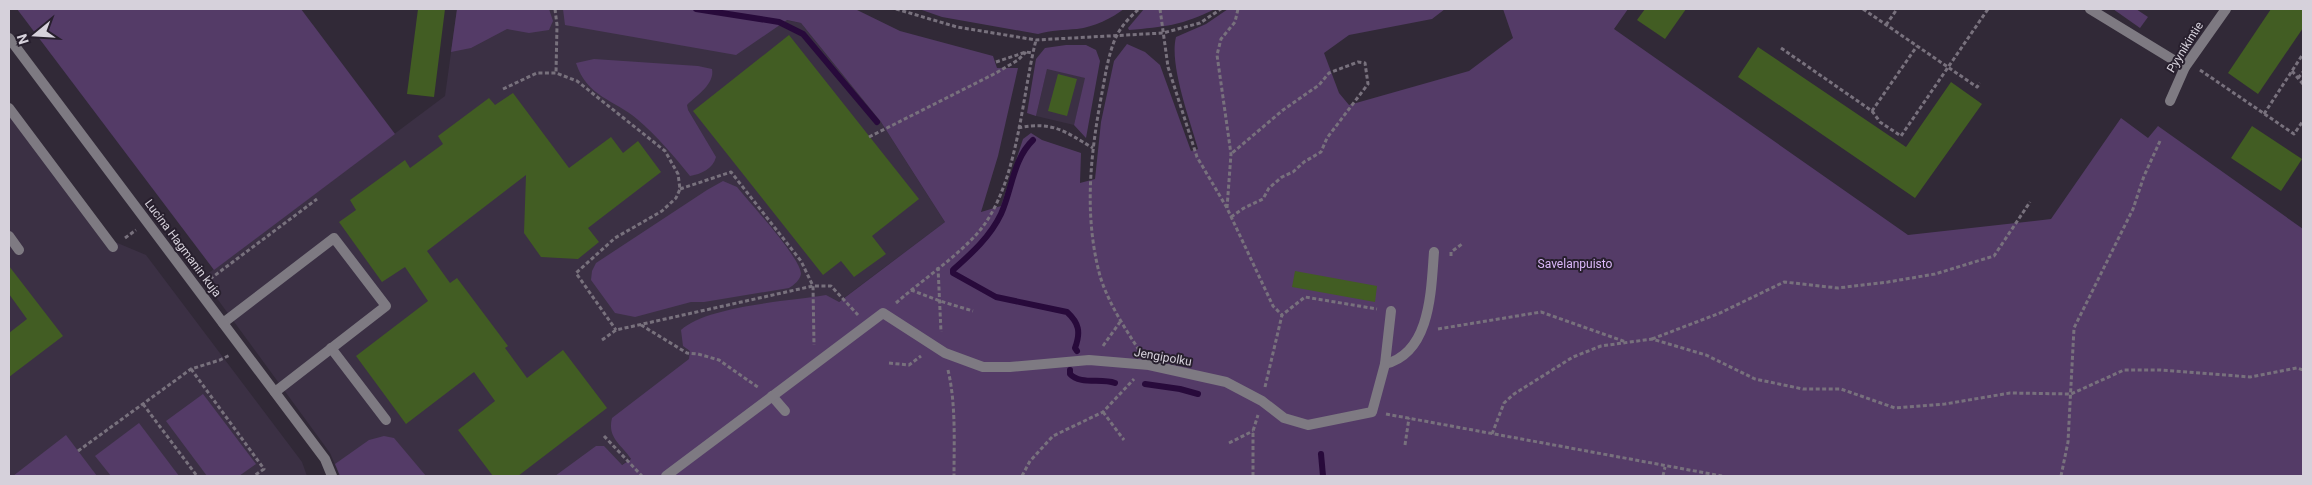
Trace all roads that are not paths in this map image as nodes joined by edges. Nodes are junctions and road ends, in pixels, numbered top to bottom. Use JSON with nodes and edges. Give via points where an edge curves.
{"nodes":[{"id":1,"x":2090,"y":9,"type":"edge"},
{"id":2,"x":2226,"y":9,"type":"edge"},
{"id":3,"x":9,"y":38,"type":"edge"},
{"id":4,"x":2185,"y":68,"type":"junction"},
{"id":5,"x":2170,"y":101,"type":"dead end"},
{"id":6,"x":9,"y":108,"type":"edge"},
{"id":7,"x":9,"y":236,"type":"edge"},
{"id":8,"x":113,"y":247,"type":"dead end"},
{"id":9,"x":19,"y":250,"type":"dead end"},
{"id":10,"x":1434,"y":252,"type":"dead end"},
{"id":11,"x":1391,"y":311,"type":"road end"},
{"id":12,"x":223,"y":323,"type":"junction"},
{"id":13,"x":331,"y":348,"type":"junction"},
{"id":14,"x":1384,"y":364,"type":"junction"},
{"id":15,"x":275,"y":392,"type":"junction"},
{"id":16,"x":772,"y":396,"type":"junction"},
{"id":17,"x":785,"y":410,"type":"dead end"},
{"id":18,"x":386,"y":420,"type":"dead end"},
{"id":19,"x":332,"y":476,"type":"edge"},
{"id":20,"x":666,"y":476,"type":"edge"}],
"edges":[{"from":1,"to":4,"type":"street"},
{"from":2,"to":4,"type":"street","name":"Pyynikintie"},
{"from":3,"to":12,"type":"street","name":"Lucina Hagmanin kuja"},
{"from":4,"to":5,"type":"street","name":"Pyynikintie"},
{"from":6,"to":8,"type":"street"},
{"from":7,"to":9,"type":"street"},
{"from":10,"to":14,"type":"street","via":[[1428,315],[1411,349],[1395,362]]},
{"from":11,"to":14,"type":"street"},
{"from":12,"to":13,"type":"street","via":[[334,238],[386,306]]},
{"from":12,"to":15,"type":"street","name":"Lucina Hagmanin kuja"},
{"from":13,"to":15,"type":"street"},
{"from":13,"to":18,"type":"street"},
{"from":14,"to":16,"type":"street","name":"Jengipolku","via":[[1372,412],[1308,425],[1284,418],[1262,401],[1226,382],[1149,365],[1089,360],[983,367],[945,353],[883,313]]},
{"from":15,"to":19,"type":"street","name":"Lucina Hagmanin kuja","via":[[325,459]]},
{"from":16,"to":17,"type":"street"},
{"from":16,"to":20,"type":"street"}]}
